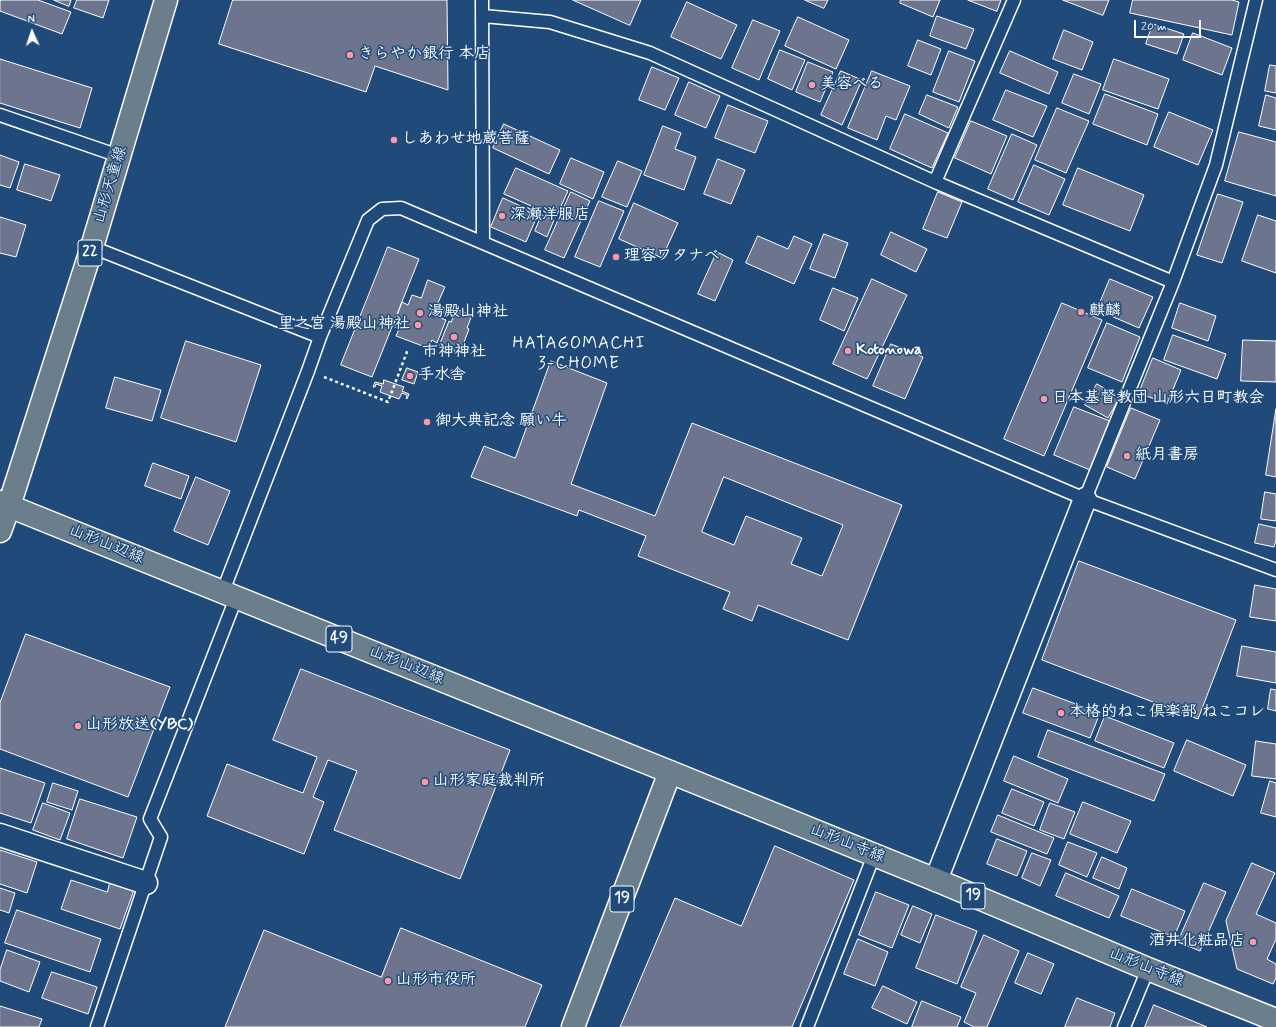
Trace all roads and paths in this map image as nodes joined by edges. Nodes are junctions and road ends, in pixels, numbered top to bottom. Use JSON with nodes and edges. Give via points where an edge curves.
{"nodes":[{"id":1,"x":166,"y":0,"type":"edge"},
{"id":2,"x":482,"y":0,"type":"edge"},
{"id":3,"x":1014,"y":0,"type":"edge"},
{"id":4,"x":1256,"y":0,"type":"edge"},
{"id":5,"x":483,"y":16,"type":"junction"},
{"id":6,"x":0,"y":115,"type":"edge"},
{"id":7,"x":119,"y":156,"type":"junction"},
{"id":8,"x":935,"y":182,"type":"junction"},
{"id":9,"x":483,"y":243,"type":"junction"},
{"id":10,"x":92,"y":247,"type":"junction"},
{"id":11,"x":1173,"y":282,"type":"junction"},
{"id":12,"x":320,"y":337,"type":"junction"},
{"id":13,"x":408,"y":349,"type":"dead end"},
{"id":14,"x":308,"y":371,"type":"junction"},
{"id":15,"x":1085,"y":499,"type":"junction"},
{"id":16,"x":4,"y":504,"type":"edge"},
{"id":17,"x":0,"y":531,"type":"edge"},
{"id":18,"x":1276,"y":570,"type":"edge"},
{"id":19,"x":229,"y":595,"type":"junction"},
{"id":20,"x":670,"y":772,"type":"junction"},
{"id":21,"x":0,"y":835,"type":"edge"},
{"id":22,"x":874,"y":855,"type":"junction"},
{"id":23,"x":936,"y":880,"type":"junction"},
{"id":24,"x":146,"y":883,"type":"junction"},
{"id":25,"x":1148,"y":969,"type":"junction"},
{"id":26,"x":1276,"y":1020,"type":"edge"},
{"id":27,"x":97,"y":1027,"type":"edge"},
{"id":28,"x":573,"y":1027,"type":"edge"},
{"id":29,"x":807,"y":1027,"type":"edge"},
{"id":30,"x":1124,"y":1027,"type":"edge"}],
"edges":[{"from":1,"to":7,"type":"main road","name":"山形天童線","number":"22"},
{"from":2,"to":5,"type":"lane"},
{"from":3,"to":8,"type":"lane"},
{"from":4,"to":11,"type":"lane","via":[[1216,165]]},
{"from":5,"to":8,"type":"lane","via":[[550,22],[650,53]]},
{"from":5,"to":9,"type":"lane"},
{"from":6,"to":7,"type":"lane"},
{"from":7,"to":10,"type":"main road","name":"山形天童線","number":"22"},
{"from":8,"to":11,"type":"lane"},
{"from":9,"to":12,"type":"lane","via":[[401,208],[382,209],[368,220]]},
{"from":9,"to":15,"type":"lane"},
{"from":10,"to":12,"type":"lane"},
{"from":10,"to":16,"type":"main road","name":"山形天童線","number":"22"},
{"from":11,"to":15,"type":"lane"},
{"from":12,"to":14,"type":"lane"},
{"from":13,"to":14,"type":"path","via":[[388,402]]},
{"from":14,"to":19,"type":"lane"},
{"from":15,"to":18,"type":"lane"},
{"from":15,"to":23,"type":"street"},
{"from":16,"to":17,"type":"main road","name":"山形天童線"},
{"from":16,"to":19,"type":"main road","name":"山形山辺線","number":"49"},
{"from":19,"to":20,"type":"main road","name":"山形山辺線","number":"49"},
{"from":19,"to":24,"type":"lane","via":[[150,819],[161,837]]},
{"from":20,"to":22,"type":"main road","name":"山形山寺線","number":"19"},
{"from":20,"to":28,"type":"main road","number":"19"},
{"from":21,"to":24,"type":"street"},
{"from":22,"to":23,"type":"main road","name":"山形山寺線","number":"19"},
{"from":22,"to":29,"type":"lane"},
{"from":23,"to":25,"type":"main road","name":"山形山寺線","number":"19"},
{"from":24,"to":27,"type":"lane"},
{"from":25,"to":26,"type":"main road","name":"山形山寺線","number":"19"},
{"from":25,"to":30,"type":"lane"}]}
